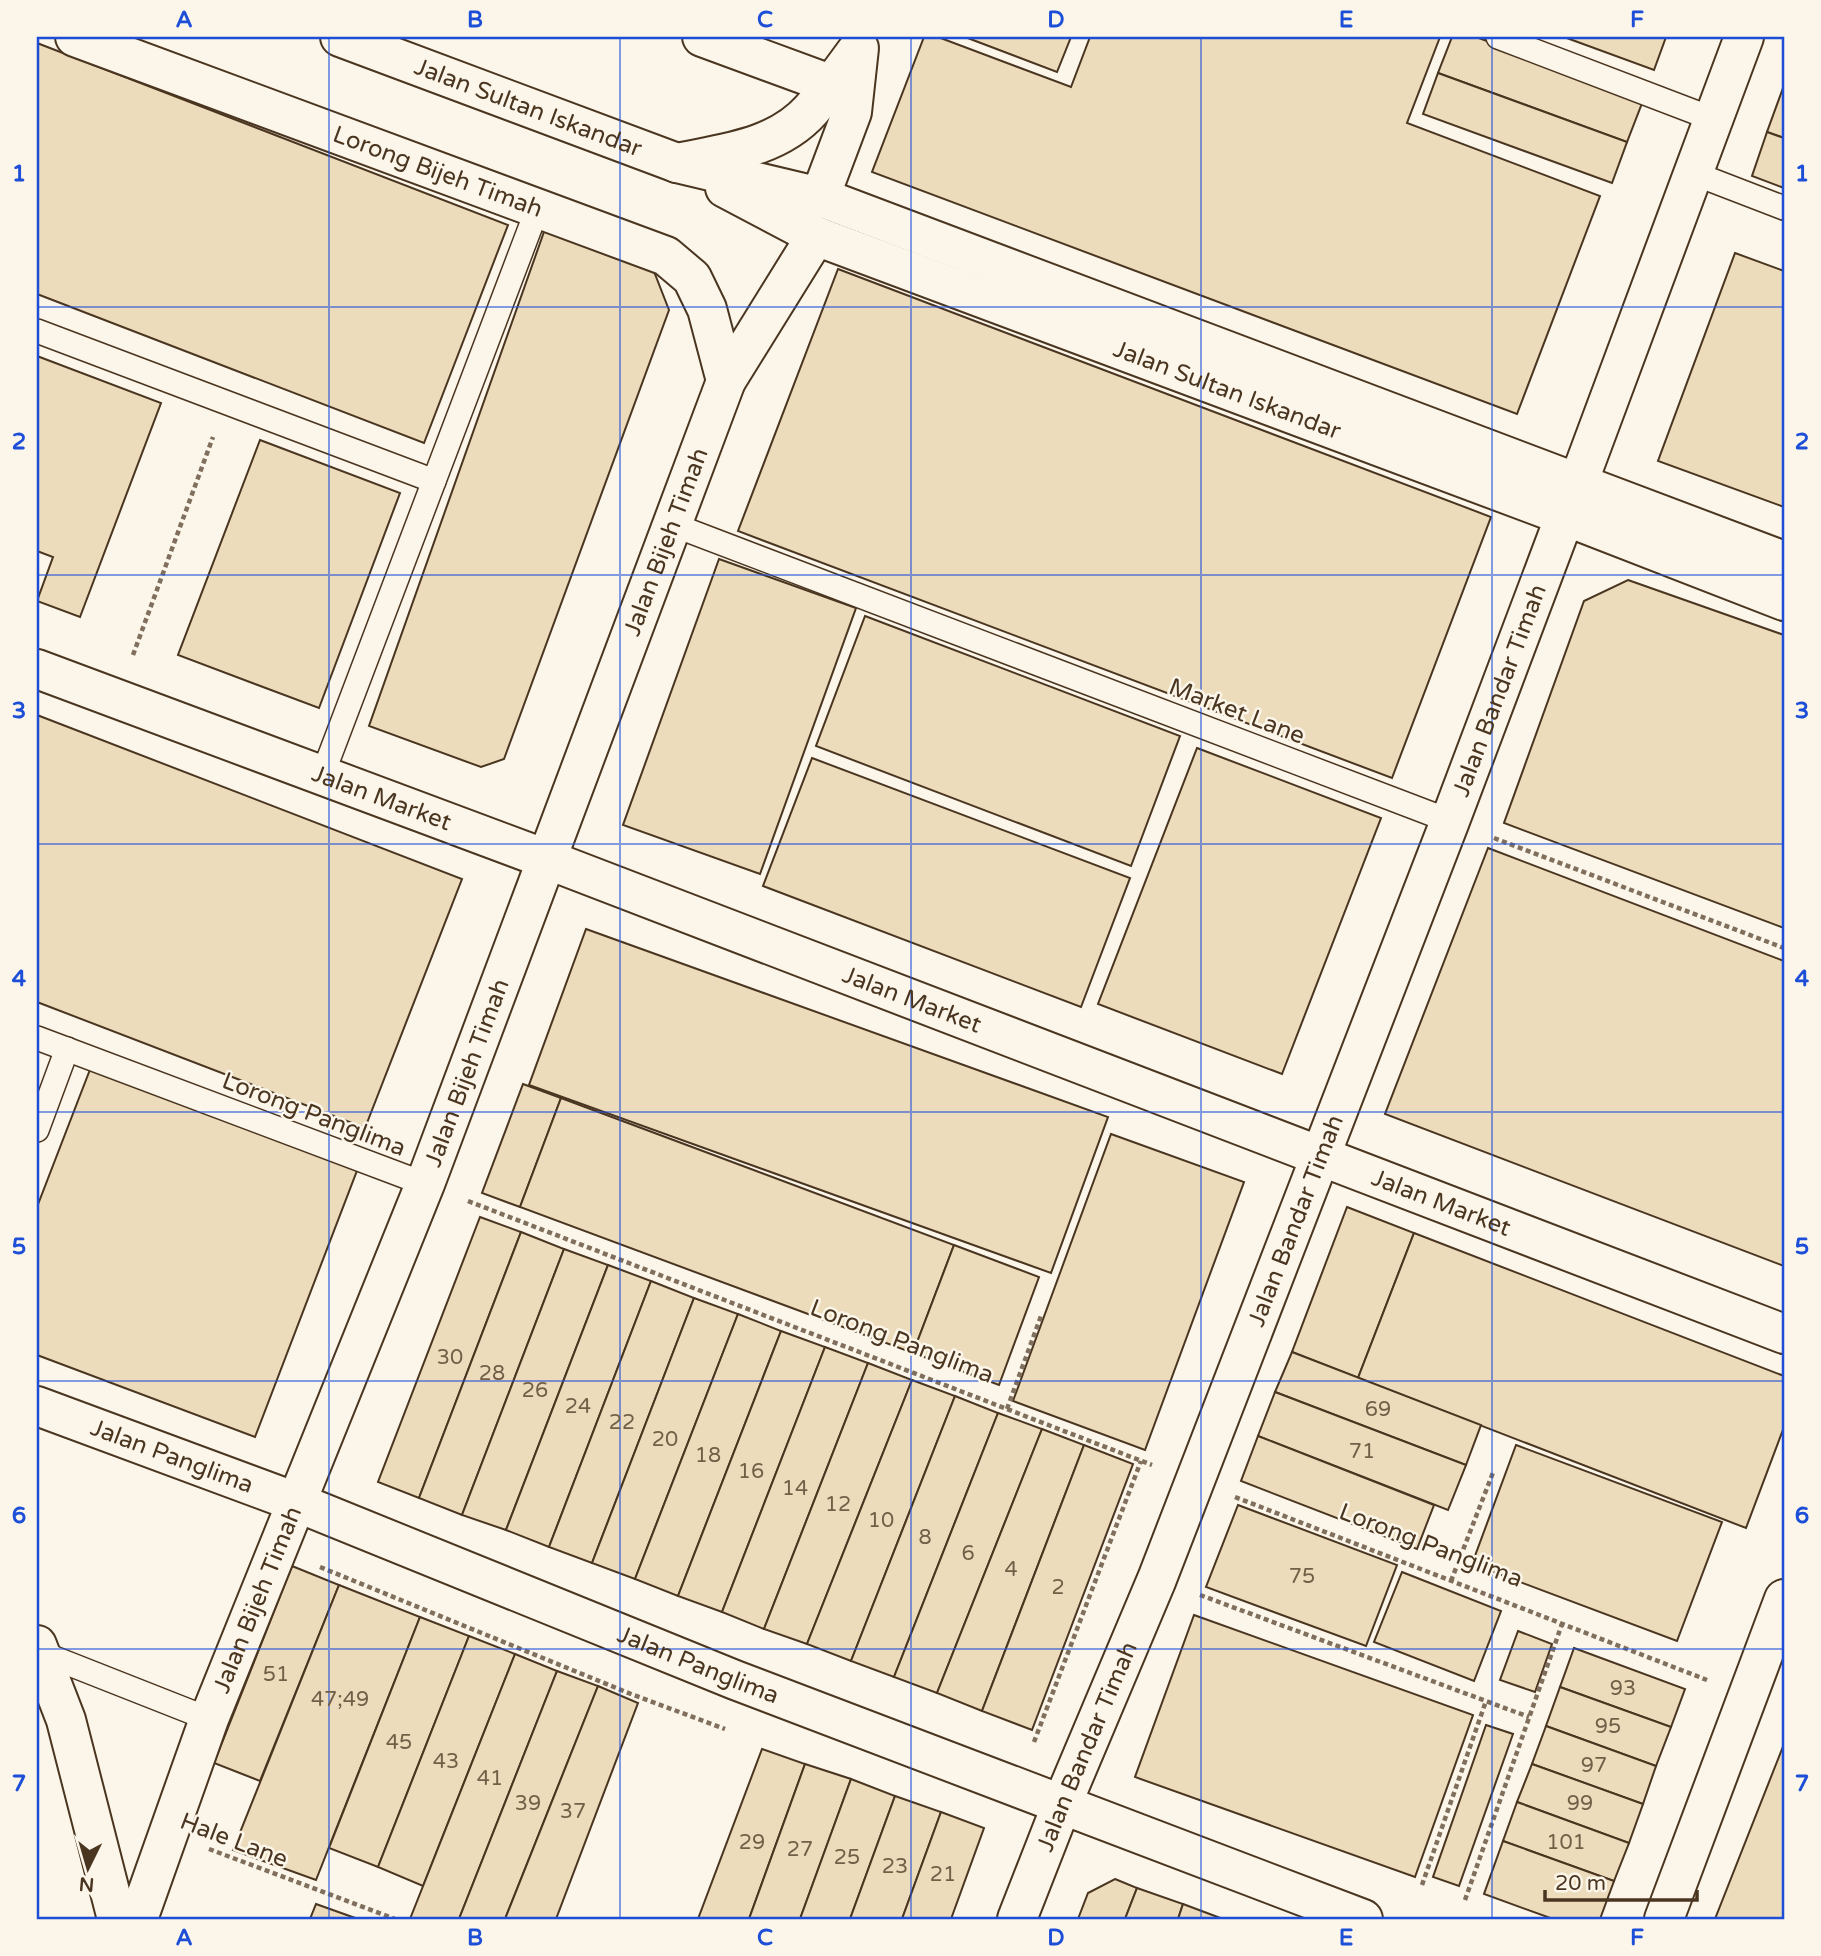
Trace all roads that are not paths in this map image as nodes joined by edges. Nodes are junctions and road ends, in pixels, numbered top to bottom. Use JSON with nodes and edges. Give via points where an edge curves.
{"nodes":[{"id":1,"x":75,"y":37,"type":"edge"},
{"id":2,"x":340,"y":37,"type":"edge"},
{"id":3,"x":702,"y":37,"type":"edge"},
{"id":4,"x":1498,"y":37,"type":"edge"},
{"id":5,"x":1744,"y":37,"type":"edge"},
{"id":6,"x":861,"y":43,"type":"edge"},
{"id":7,"x":830,"y":85,"type":"junction"},
{"id":8,"x":1713,"y":119,"type":"junction"},
{"id":9,"x":677,"y":163,"type":"junction"},
{"id":10,"x":1693,"y":173,"type":"junction"},
{"id":11,"x":820,"y":197,"type":"junction"},
{"id":12,"x":538,"y":207,"type":"junction"},
{"id":13,"x":1784,"y":208,"type":"edge"},
{"id":14,"x":816,"y":236,"type":"junction"},
{"id":15,"x":37,"y":331,"type":"edge"},
{"id":16,"x":726,"y":381,"type":"junction"},
{"id":17,"x":434,"y":481,"type":"junction"},
{"id":18,"x":1571,"y":500,"type":"junction"},
{"id":19,"x":671,"y":524,"type":"junction"},
{"id":20,"x":1784,"y":561,"type":"edge"},
{"id":21,"x":1784,"y":601,"type":"edge"},
{"id":22,"x":37,"y":669,"type":"edge"},
{"id":23,"x":322,"y":776,"type":"junction"},
{"id":24,"x":1450,"y":821,"type":"junction"},
{"id":25,"x":546,"y":859,"type":"junction"},
{"id":26,"x":37,"y":1038,"type":"edge"},
{"id":27,"x":67,"y":1049,"type":"junction"},
{"id":28,"x":37,"y":1128,"type":"edge"},
{"id":29,"x":1321,"y":1156,"type":"junction"},
{"id":30,"x":425,"y":1184,"type":"junction"},
{"id":31,"x":1784,"y":1334,"type":"edge"},
{"id":32,"x":37,"y":1406,"type":"edge"},
{"id":33,"x":296,"y":1502,"type":"junction"},
{"id":34,"x":1784,"y":1599,"type":"edge"},
{"id":35,"x":38,"y":1648,"type":"edge"},
{"id":36,"x":209,"y":1719,"type":"junction"},
{"id":37,"x":1062,"y":1804,"type":"junction"},
{"id":38,"x":117,"y":1919,"type":"edge"},
{"id":39,"x":138,"y":1919,"type":"edge"},
{"id":40,"x":1017,"y":1919,"type":"edge"},
{"id":41,"x":1363,"y":1919,"type":"edge"},
{"id":42,"x":1664,"y":1919,"type":"edge"}],
"edges":[{"from":1,"to":12,"type":"main road","name":"Lorong Bijeh Timah"},
{"from":2,"to":9,"type":"main road","name":"Jalan Sultan Iskandar"},
{"from":3,"to":7,"type":"main road"},
{"from":4,"to":8,"type":"lane"},
{"from":5,"to":8,"type":"main road","name":"Jalan Bandar Timah"},
{"from":6,"to":7,"type":"main road"},
{"from":6,"to":11,"type":"main road","via":[[852,113]]},
{"from":7,"to":9,"type":"main road","via":[[811,111],[783,133],[753,148]]},
{"from":8,"to":10,"type":"main road","name":"Jalan Bandar Timah"},
{"from":9,"to":11,"type":"main road","name":"Jalan Sultan Iskandar"},
{"from":9,"to":14,"type":"main road","name":"Jalan Sultan Iskandar"},
{"from":10,"to":13,"type":"lane"},
{"from":10,"to":18,"type":"main road","name":"Jalan Bandar Timah"},
{"from":11,"to":18,"type":"main road","name":"Jalan Sultan Iskandar"},
{"from":12,"to":16,"type":"main road","name":"Lorong Bijeh Timah","via":[[666,256],[692,278],[707,309]]},
{"from":12,"to":17,"type":"lane"},
{"from":14,"to":16,"type":"main road","name":"Jalan Bijeh Timah"},
{"from":14,"to":18,"type":"main road","name":"Jalan Sultan Iskandar"},
{"from":15,"to":17,"type":"lane"},
{"from":16,"to":19,"type":"main road","name":"Jalan Bijeh Timah"},
{"from":17,"to":23,"type":"lane"},
{"from":18,"to":20,"type":"main road","name":"Jalan Sultan Iskandar"},
{"from":18,"to":21,"type":"main road","name":"Jalan Sultan Iskandar"},
{"from":18,"to":24,"type":"main road","name":"Jalan Bandar Timah"},
{"from":19,"to":24,"type":"lane","name":"Market Lane"},
{"from":19,"to":25,"type":"main road","name":"Jalan Bijeh Timah"},
{"from":22,"to":23,"type":"main road","name":"Jalan Market"},
{"from":23,"to":25,"type":"main road","name":"Jalan Market"},
{"from":24,"to":29,"type":"main road","name":"Jalan Bandar Timah"},
{"from":25,"to":29,"type":"main road","name":"Jalan Market"},
{"from":25,"to":30,"type":"main road","name":"Jalan Bijeh Timah"},
{"from":26,"to":27,"type":"lane","name":"Lorong Panglima"},
{"from":27,"to":28,"type":"lane"},
{"from":27,"to":30,"type":"lane","name":"Lorong Panglima"},
{"from":29,"to":31,"type":"main road","name":"Jalan Market"},
{"from":29,"to":37,"type":"main road","name":"Jalan Bandar Timah","via":[[1157,1579]]},
{"from":30,"to":33,"type":"main road","name":"Jalan Bijeh Timah"},
{"from":32,"to":33,"type":"main road","name":"Jalan Panglima"},
{"from":33,"to":36,"type":"main road","name":"Jalan Bijeh Timah"},
{"from":33,"to":37,"type":"main road","name":"Jalan Panglima","via":[[735,1680]]},
{"from":34,"to":42,"type":"main road"},
{"from":35,"to":36,"type":"lane"},
{"from":35,"to":38,"type":"main road","via":[[66,1720]]},
{"from":36,"to":39,"type":"main road","name":"Jalan Bijeh Timah"},
{"from":37,"to":40,"type":"main road","name":"Jalan Bandar Timah"},
{"from":37,"to":41,"type":"main road","name":"Jalan Panglima"}]}
